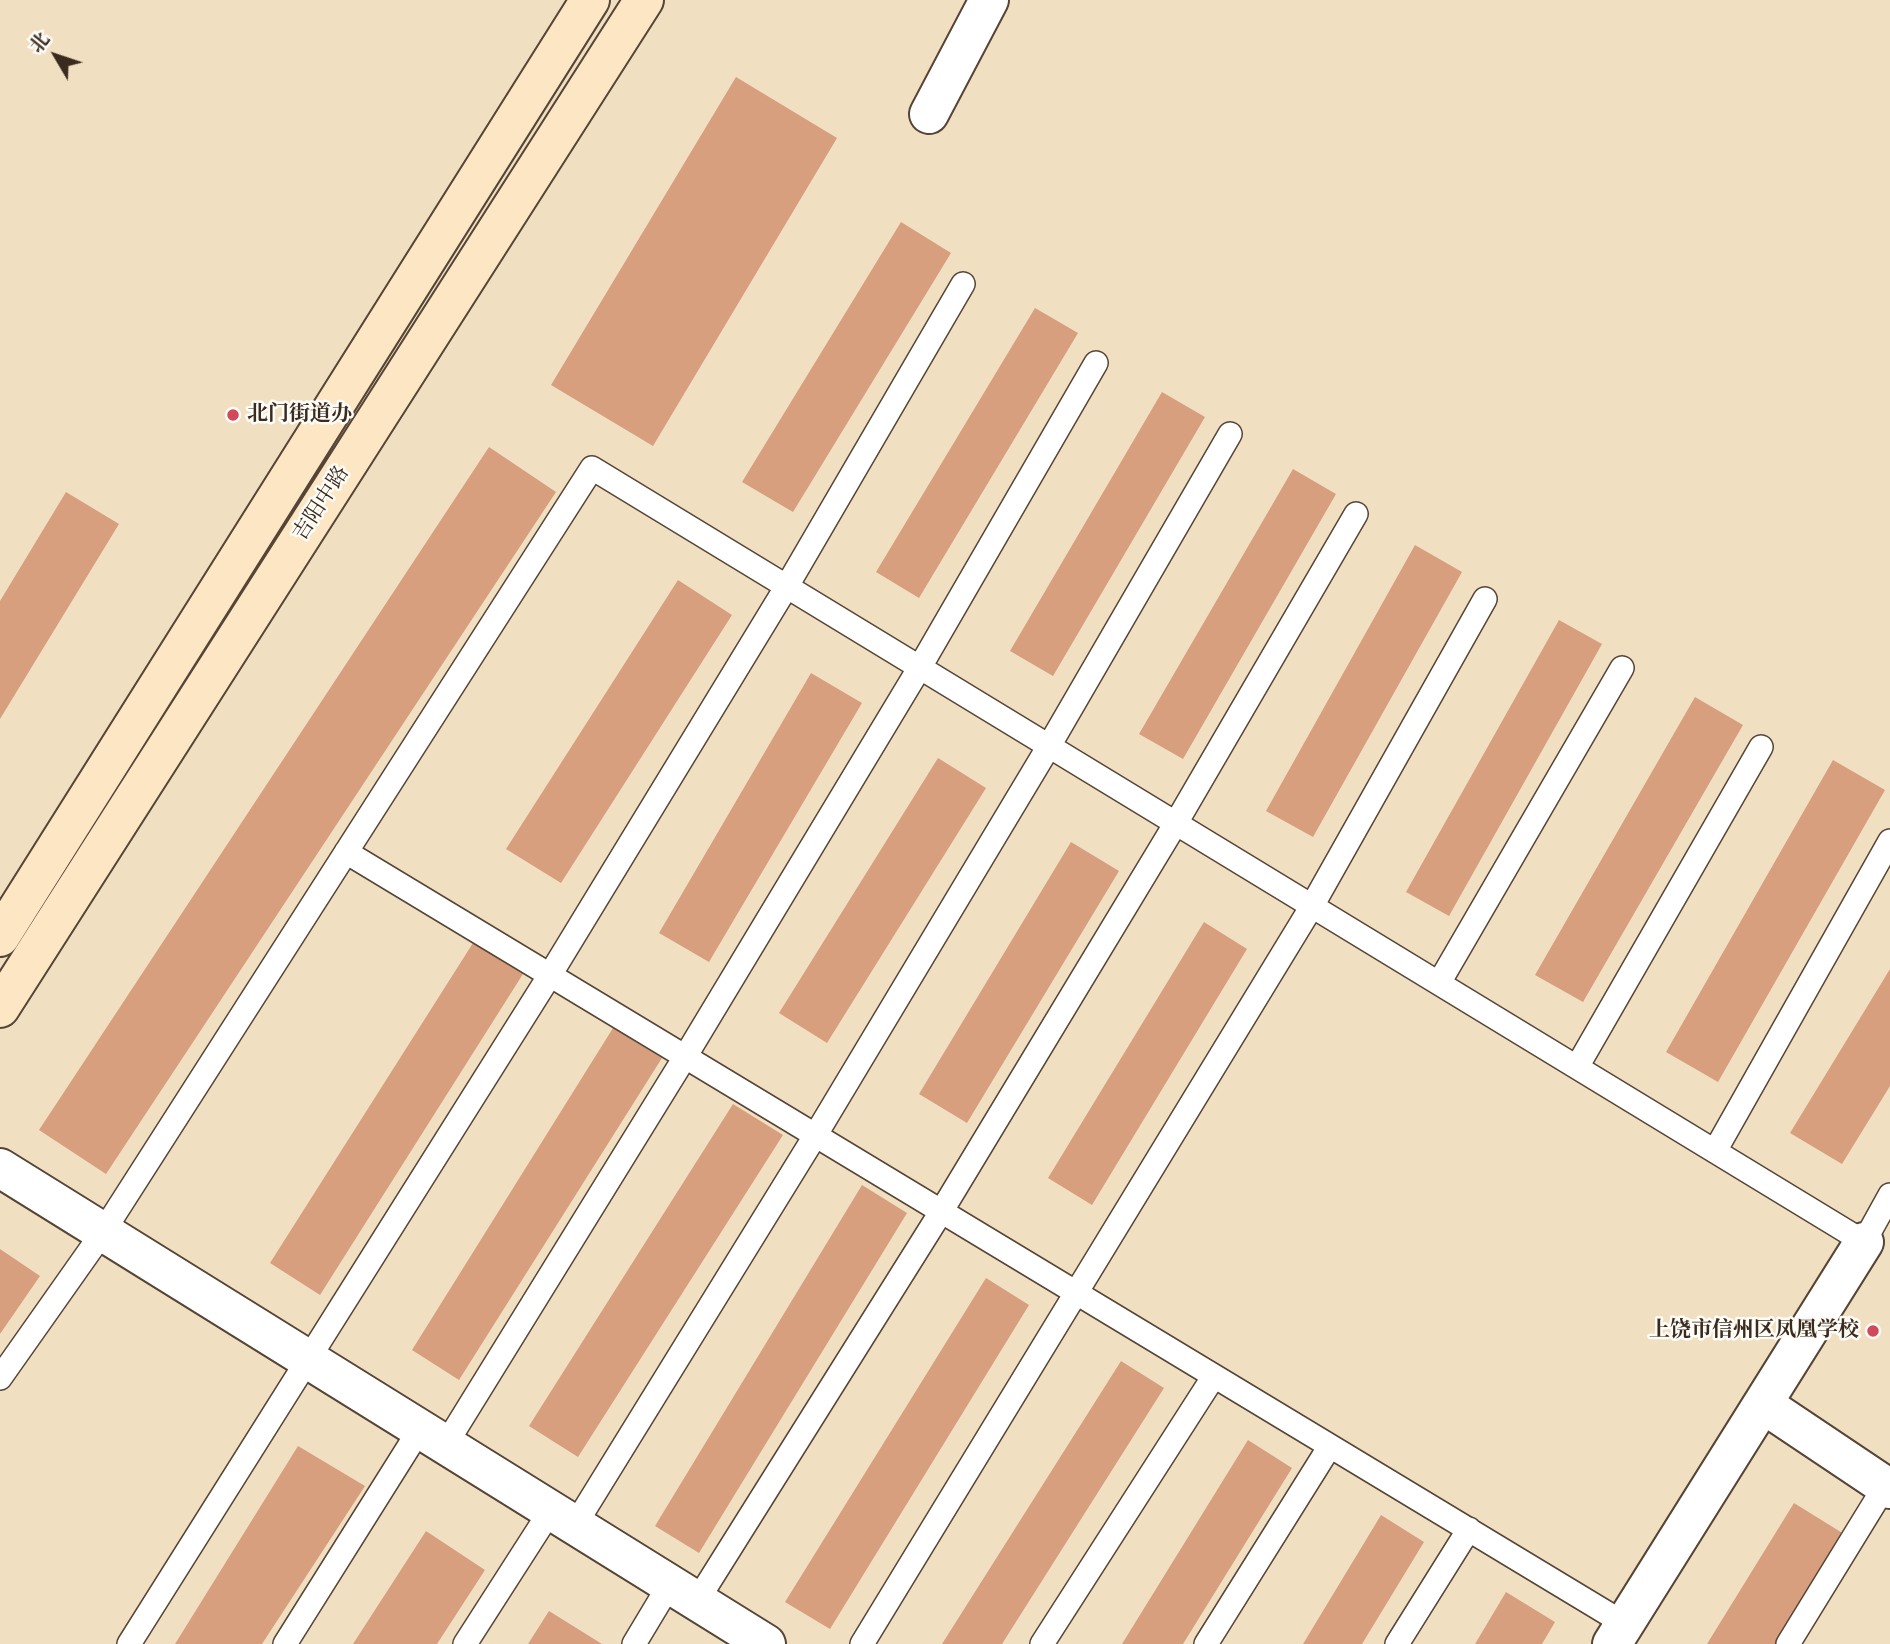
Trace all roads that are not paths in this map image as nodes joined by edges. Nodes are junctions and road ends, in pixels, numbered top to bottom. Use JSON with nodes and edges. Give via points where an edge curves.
{"nodes":[{"id":1,"x":590,"y":0,"type":"edge"},
{"id":2,"x":644,"y":0,"type":"edge"},
{"id":3,"x":989,"y":0,"type":"edge"},
{"id":4,"x":929,"y":114,"type":"dead end"},
{"id":5,"x":963,"y":284,"type":"dead end"},
{"id":6,"x":1096,"y":363,"type":"dead end"},
{"id":7,"x":1230,"y":434,"type":"dead end"},
{"id":8,"x":1356,"y":514,"type":"dead end"},
{"id":9,"x":787,"y":586,"type":"junction"},
{"id":10,"x":1485,"y":599,"type":"dead end"},
{"id":11,"x":920,"y":667,"type":"junction"},
{"id":12,"x":1622,"y":668,"type":"dead end"},
{"id":13,"x":1049,"y":746,"type":"junction"},
{"id":14,"x":1761,"y":747,"type":"dead end"},
{"id":15,"x":1176,"y":823,"type":"junction"},
{"id":16,"x":1890,"y":841,"type":"edge"},
{"id":17,"x":346,"y":852,"type":"junction"},
{"id":18,"x":1312,"y":906,"type":"junction"},
{"id":19,"x":0,"y":937,"type":"edge"},
{"id":20,"x":550,"y":975,"type":"junction"},
{"id":21,"x":1439,"y":983,"type":"junction"},
{"id":22,"x":0,"y":1008,"type":"edge"},
{"id":23,"x":685,"y":1057,"type":"junction"},
{"id":24,"x":1577,"y":1067,"type":"junction"},
{"id":25,"x":816,"y":1136,"type":"junction"},
{"id":26,"x":1715,"y":1151,"type":"junction"},
{"id":27,"x":0,"y":1168,"type":"edge"},
{"id":28,"x":1890,"y":1195,"type":"edge"},
{"id":29,"x":941,"y":1213,"type":"junction"},
{"id":30,"x":103,"y":1232,"type":"junction"},
{"id":31,"x":1864,"y":1242,"type":"junction"},
{"id":32,"x":1077,"y":1294,"type":"junction"},
{"id":33,"x":310,"y":1360,"type":"junction"},
{"id":34,"x":1214,"y":1377,"type":"junction"},
{"id":35,"x":0,"y":1378,"type":"edge"},
{"id":36,"x":1763,"y":1404,"type":"junction"},
{"id":37,"x":433,"y":1437,"type":"junction"},
{"id":38,"x":1329,"y":1446,"type":"junction"},
{"id":39,"x":1887,"y":1488,"type":"edge"},
{"id":40,"x":563,"y":1517,"type":"junction"},
{"id":41,"x":1469,"y":1529,"type":"junction"},
{"id":42,"x":684,"y":1593,"type":"junction"},
{"id":43,"x":1619,"y":1634,"type":"edge"},
{"id":44,"x":129,"y":1644,"type":"edge"},
{"id":45,"x":285,"y":1644,"type":"edge"},
{"id":46,"x":465,"y":1644,"type":"edge"},
{"id":47,"x":634,"y":1644,"type":"edge"},
{"id":48,"x":766,"y":1644,"type":"edge"},
{"id":49,"x":862,"y":1644,"type":"edge"},
{"id":50,"x":1042,"y":1644,"type":"edge"},
{"id":51,"x":1206,"y":1644,"type":"edge"},
{"id":52,"x":1397,"y":1644,"type":"edge"},
{"id":53,"x":1788,"y":1644,"type":"edge"}],
"edges":[{"from":1,"to":19,"type":"main road","name":"吉阳中路"},
{"from":2,"to":22,"type":"main road","name":"吉阳中路"},
{"from":3,"to":4,"type":"street"},
{"from":5,"to":9,"type":"lane"},
{"from":6,"to":11,"type":"lane"},
{"from":7,"to":13,"type":"lane"},
{"from":8,"to":15,"type":"lane"},
{"from":9,"to":11,"type":"lane"},
{"from":9,"to":17,"type":"lane","via":[[592,468]]},
{"from":9,"to":20,"type":"lane"},
{"from":10,"to":18,"type":"lane"},
{"from":11,"to":13,"type":"lane"},
{"from":11,"to":23,"type":"lane"},
{"from":12,"to":21,"type":"lane"},
{"from":13,"to":15,"type":"lane"},
{"from":13,"to":25,"type":"lane"},
{"from":14,"to":24,"type":"lane"},
{"from":15,"to":18,"type":"lane"},
{"from":15,"to":29,"type":"lane"},
{"from":16,"to":26,"type":"lane"},
{"from":17,"to":20,"type":"lane"},
{"from":17,"to":30,"type":"lane"},
{"from":18,"to":21,"type":"lane"},
{"from":18,"to":32,"type":"lane"},
{"from":20,"to":23,"type":"lane"},
{"from":20,"to":33,"type":"lane"},
{"from":21,"to":24,"type":"lane"},
{"from":23,"to":25,"type":"lane"},
{"from":23,"to":37,"type":"lane"},
{"from":24,"to":26,"type":"lane"},
{"from":25,"to":29,"type":"lane"},
{"from":25,"to":40,"type":"lane"},
{"from":26,"to":31,"type":"lane"},
{"from":27,"to":30,"type":"street"},
{"from":28,"to":31,"type":"lane"},
{"from":29,"to":32,"type":"lane"},
{"from":29,"to":42,"type":"lane"},
{"from":30,"to":33,"type":"street"},
{"from":30,"to":35,"type":"lane"},
{"from":31,"to":36,"type":"street"},
{"from":32,"to":34,"type":"lane"},
{"from":32,"to":49,"type":"lane"},
{"from":33,"to":37,"type":"street"},
{"from":33,"to":44,"type":"lane"},
{"from":34,"to":38,"type":"lane"},
{"from":34,"to":50,"type":"lane"},
{"from":36,"to":39,"type":"street"},
{"from":36,"to":43,"type":"street"},
{"from":37,"to":40,"type":"street"},
{"from":37,"to":45,"type":"lane"},
{"from":38,"to":41,"type":"lane"},
{"from":38,"to":51,"type":"lane"},
{"from":39,"to":53,"type":"lane"},
{"from":40,"to":42,"type":"street"},
{"from":40,"to":46,"type":"lane"},
{"from":41,"to":43,"type":"lane"},
{"from":41,"to":52,"type":"lane"},
{"from":42,"to":47,"type":"lane"},
{"from":42,"to":48,"type":"street"}]}
